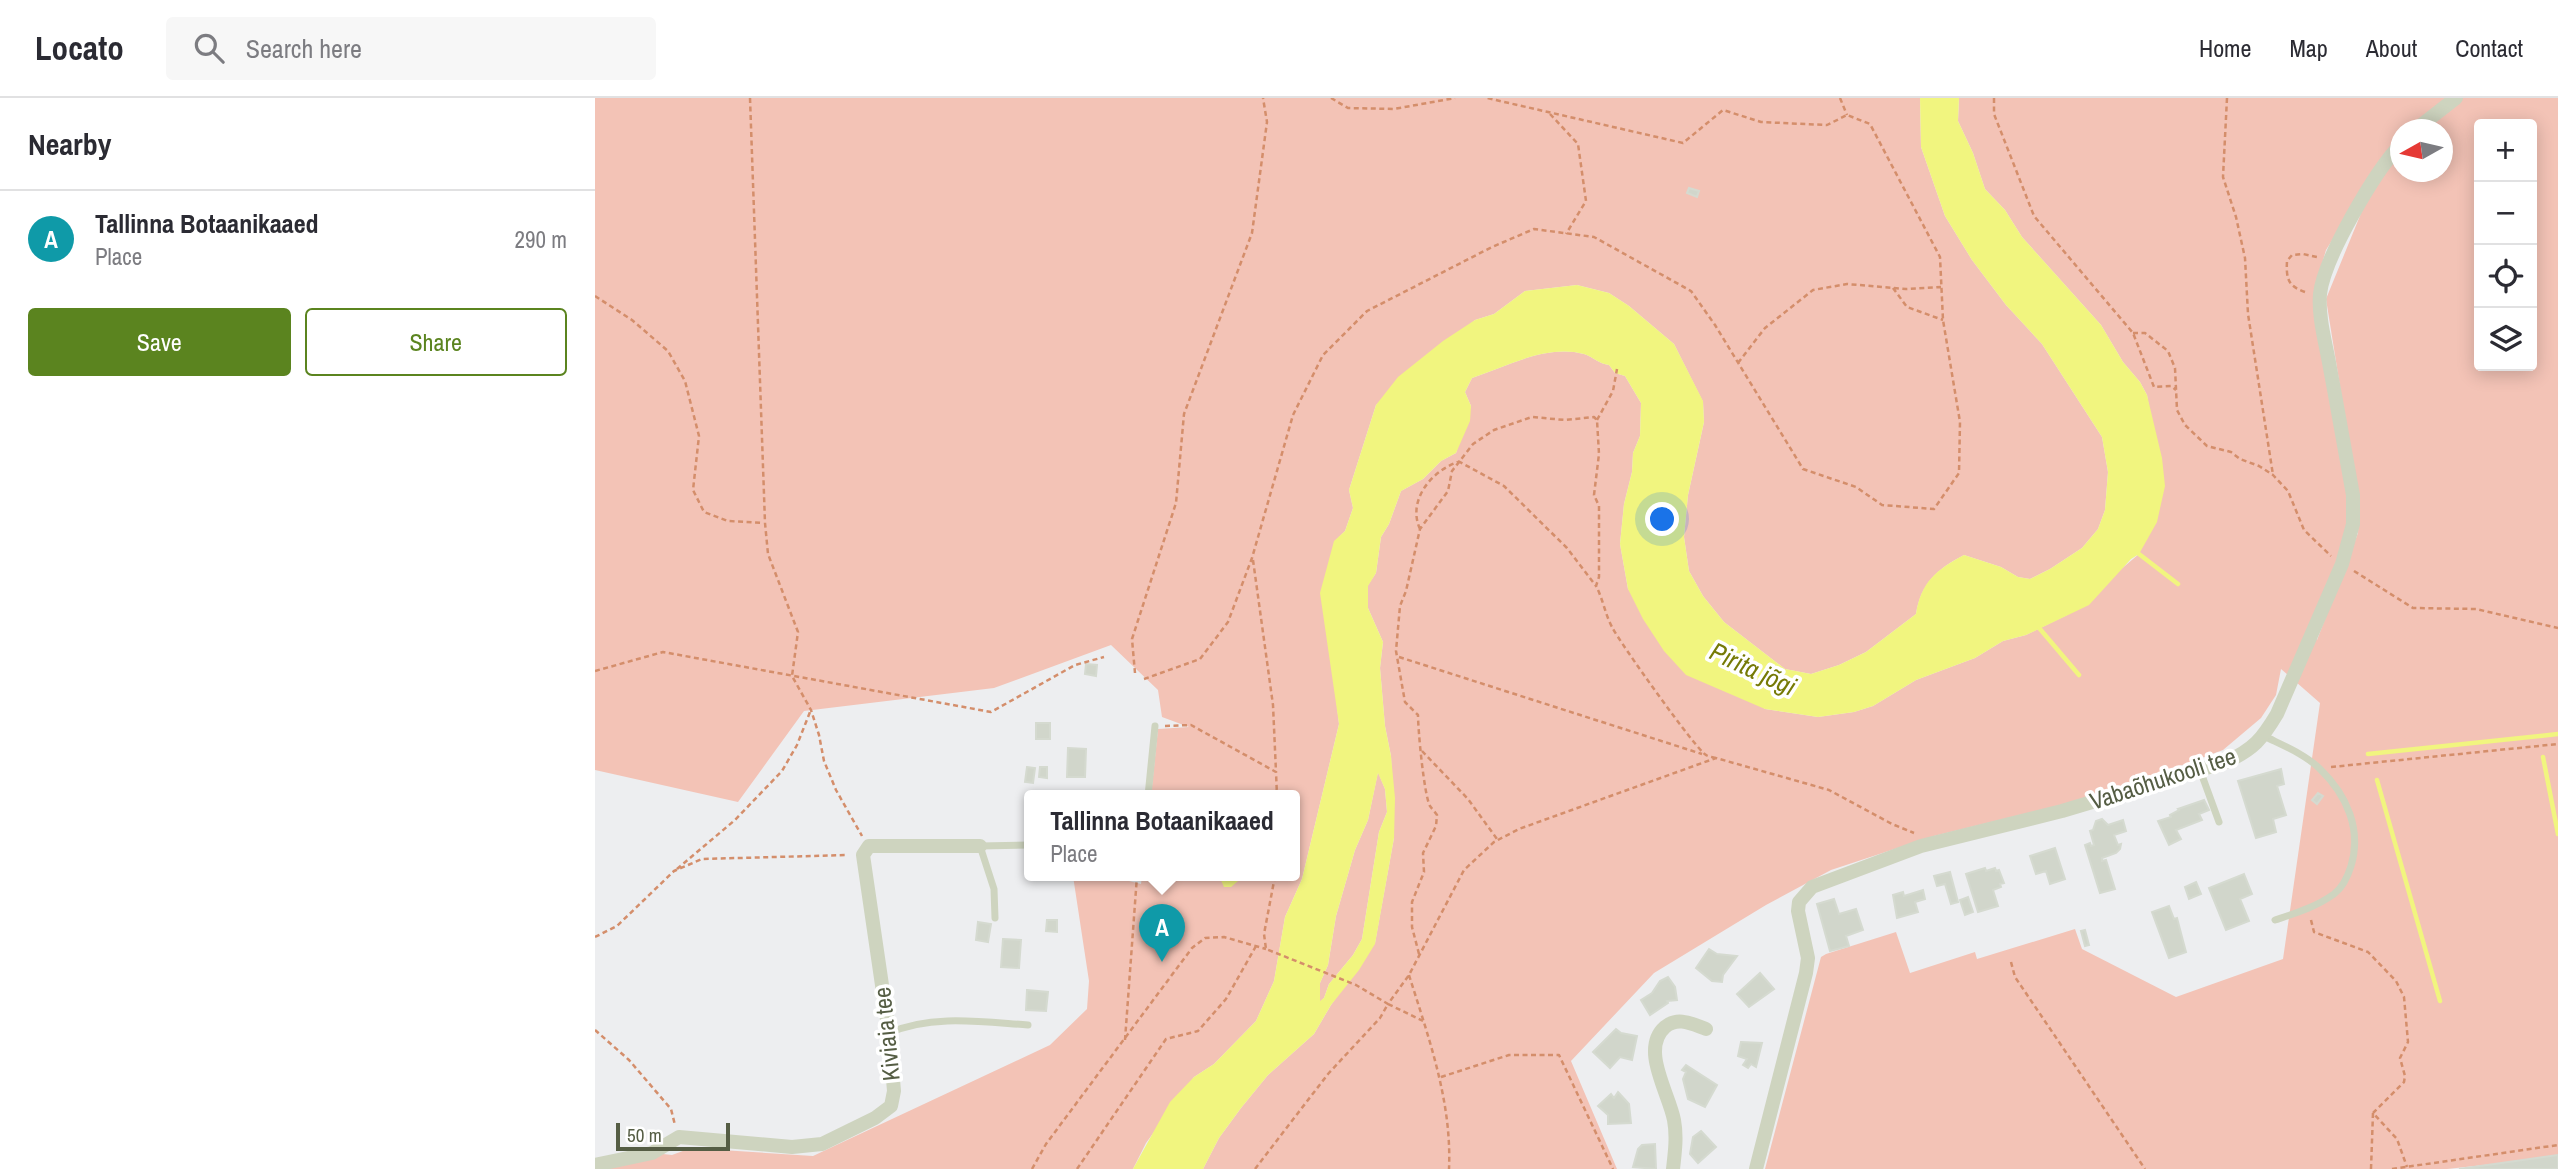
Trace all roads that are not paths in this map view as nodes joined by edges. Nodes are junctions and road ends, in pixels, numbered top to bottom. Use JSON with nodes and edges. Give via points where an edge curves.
{"nodes":[{"id":1,"x":2456,"y":98,"type":"edge"},
{"id":2,"x":2429,"y":119,"type":"edge"},
{"id":3,"x":2390,"y":158,"type":"edge"},
{"id":4,"x":1155,"y":726,"type":"road end"},
{"id":5,"x":2263,"y":736,"type":"junction"},
{"id":6,"x":2200,"y":770,"type":"junction"},
{"id":7,"x":1149,"y":790,"type":"edge"},
{"id":8,"x":2219,"y":822,"type":"dead end"},
{"id":9,"x":1024,"y":845,"type":"edge"},
{"id":10,"x":980,"y":846,"type":"junction"},
{"id":11,"x":995,"y":918,"type":"dead end"},
{"id":12,"x":2275,"y":920,"type":"dead end"},
{"id":13,"x":1028,"y":1025,"type":"dead end"},
{"id":14,"x":1706,"y":1029,"type":"dead end"},
{"id":15,"x":889,"y":1033,"type":"junction"},
{"id":16,"x":595,"y":1166,"type":"edge"},
{"id":17,"x":1673,"y":1169,"type":"edge"},
{"id":18,"x":1756,"y":1169,"type":"edge"}],
"edges":[{"from":1,"to":2,"type":"street"},
{"from":3,"to":5,"type":"street","name":"Vabaõhukooli tee","via":[[2331,256],[2320,296],[2354,509],[2351,540],[2277,714]]},
{"from":4,"to":7,"type":"lane"},
{"from":5,"to":6,"type":"street","name":"Vabaõhukooli tee","via":[[2246,752]]},
{"from":5,"to":12,"type":"lane","via":[[2319,768],[2340,793],[2353,820],[2356,849],[2349,876],[2336,892],[2307,910]]},
{"from":6,"to":8,"type":"lane"},
{"from":6,"to":18,"type":"street","name":"Vabaõhukooli tee","via":[[2062,811],[1936,841],[1812,887],[1799,902],[1798,911],[1808,958],[1806,974]]},
{"from":9,"to":10,"type":"lane"},
{"from":10,"to":11,"type":"lane","via":[[993,889]]},
{"from":10,"to":15,"type":"street","name":"Kiviaia tee","via":[[866,851]]},
{"from":13,"to":15,"type":"lane","via":[[950,1020]]},
{"from":14,"to":17,"type":"street","via":[[1684,1021],[1669,1023],[1655,1043],[1674,1119]]},
{"from":15,"to":16,"type":"street","name":"Kiviaia tee","via":[[891,1106],[822,1144],[792,1147],[679,1137],[652,1153]]}]}
